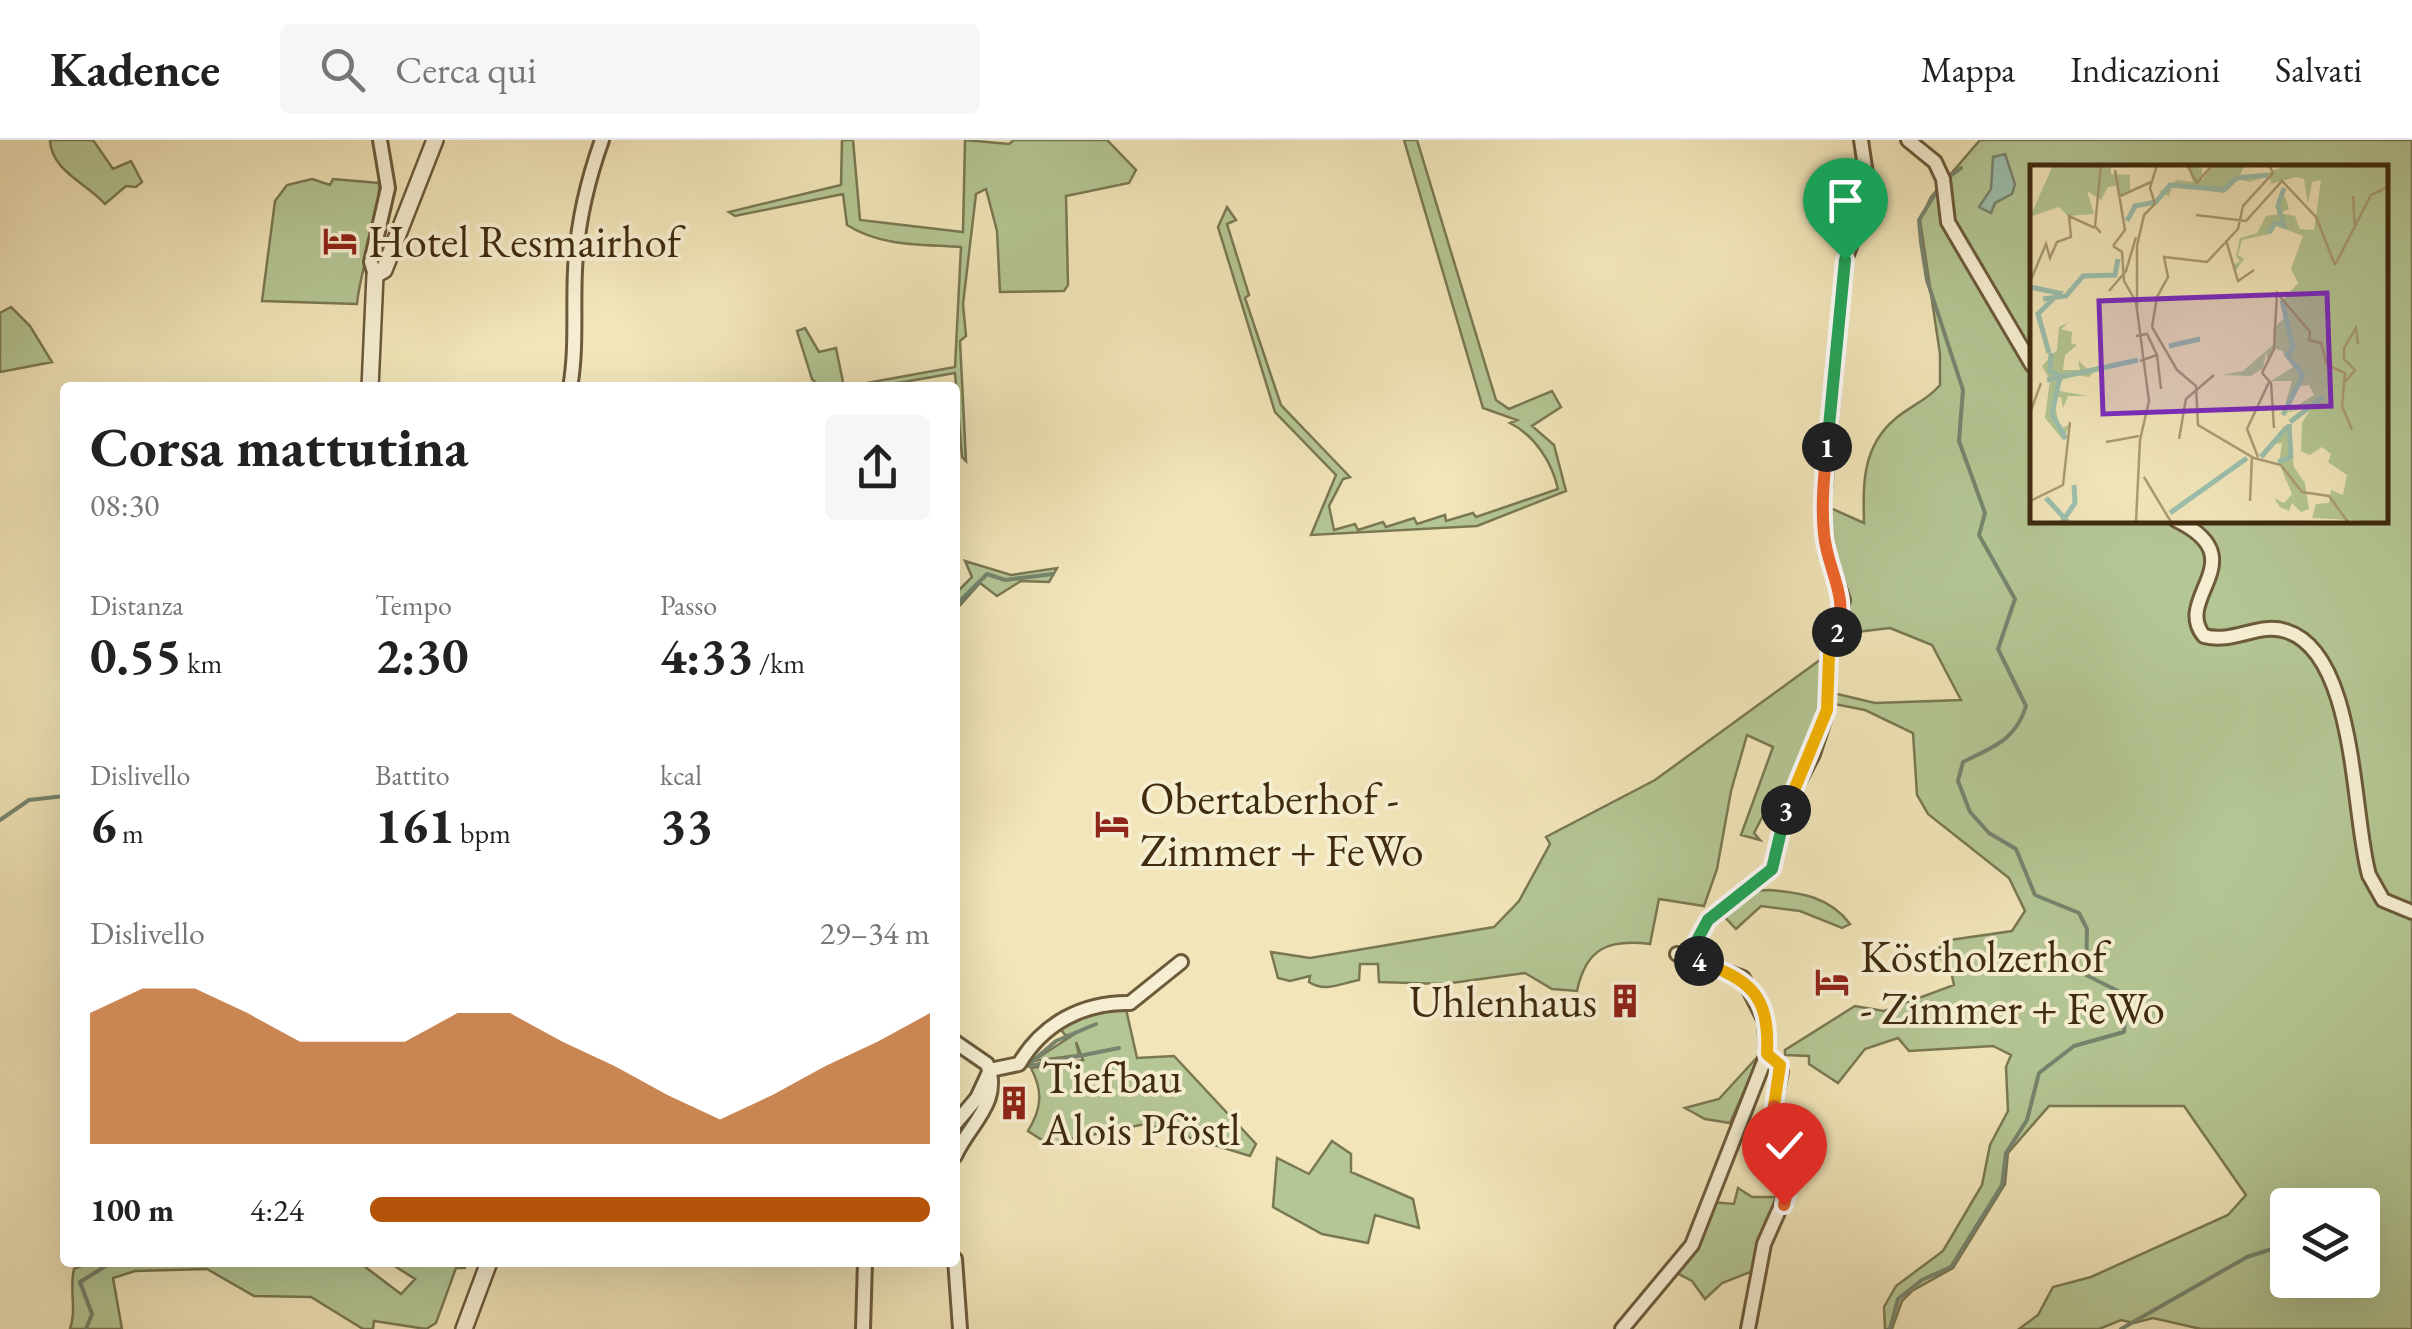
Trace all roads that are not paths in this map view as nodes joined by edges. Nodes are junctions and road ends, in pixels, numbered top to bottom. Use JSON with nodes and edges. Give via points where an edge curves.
{"nodes":[{"id":1,"x":380,"y":140,"type":"edge"},
{"id":2,"x":435,"y":140,"type":"edge"},
{"id":3,"x":602,"y":140,"type":"edge"},
{"id":4,"x":1861,"y":140,"type":"edge"},
{"id":5,"x":1908,"y":140,"type":"edge"},
{"id":6,"x":375,"y":275,"type":"junction"},
{"id":7,"x":2030,"y":363,"type":"edge"},
{"id":8,"x":370,"y":382,"type":"edge"},
{"id":9,"x":571,"y":382,"type":"edge"},
{"id":10,"x":2179,"y":522,"type":"edge"},
{"id":11,"x":2412,"y":912,"type":"edge"},
{"id":12,"x":1677,"y":954,"type":"dead end"},
{"id":13,"x":1695,"y":956,"type":"junction"},
{"id":14,"x":1181,"y":962,"type":"dead end"},
{"id":15,"x":960,"y":1046,"type":"edge"},
{"id":16,"x":1767,"y":1054,"type":"junction"},
{"id":17,"x":990,"y":1070,"type":"junction"},
{"id":18,"x":960,"y":1118,"type":"edge"},
{"id":19,"x":960,"y":1145,"type":"edge"},
{"id":20,"x":488,"y":1267,"type":"edge"},
{"id":21,"x":865,"y":1267,"type":"edge"},
{"id":22,"x":956,"y":1267,"type":"edge"},
{"id":23,"x":464,"y":1329,"type":"edge"},
{"id":24,"x":863,"y":1329,"type":"edge"},
{"id":25,"x":960,"y":1329,"type":"edge"},
{"id":26,"x":1622,"y":1329,"type":"edge"},
{"id":27,"x":1748,"y":1329,"type":"edge"}],
"edges":[{"from":1,"to":6,"type":"street","via":[[388,188],[371,262]]},
{"from":2,"to":6,"type":"street","via":[[384,270]]},
{"from":3,"to":9,"type":"street","via":[[582,213]]},
{"from":4,"to":13,"type":"street","via":[[1869,195],[1845,260],[1824,487],[1824,537],[1843,600],[1829,656],[1827,710],[1788,804],[1772,869],[1708,920]]},
{"from":5,"to":7,"type":"street","via":[[1935,162],[1948,222]]},
{"from":6,"to":8,"type":"street"},
{"from":10,"to":11,"type":"street","via":[[2213,556],[2211,582],[2197,608],[2204,636],[2280,629],[2303,639],[2324,668],[2341,705],[2369,875],[2383,900]]},
{"from":12,"to":13,"type":"street"},
{"from":13,"to":16,"type":"street","via":[[1743,978],[1766,1022]]},
{"from":14,"to":17,"type":"street","via":[[1130,1002],[1080,1011],[1038,1038],[1019,1064]]},
{"from":15,"to":17,"type":"street"},
{"from":16,"to":26,"type":"street","via":[[1692,1245]]},
{"from":16,"to":27,"type":"street","via":[[1780,1065],[1774,1150],[1787,1192],[1764,1244]]},
{"from":17,"to":18,"type":"street"},
{"from":17,"to":19,"type":"street","via":[[988,1107]]},
{"from":20,"to":23,"type":"street"},
{"from":21,"to":24,"type":"street"},
{"from":22,"to":25,"type":"street"}]}
